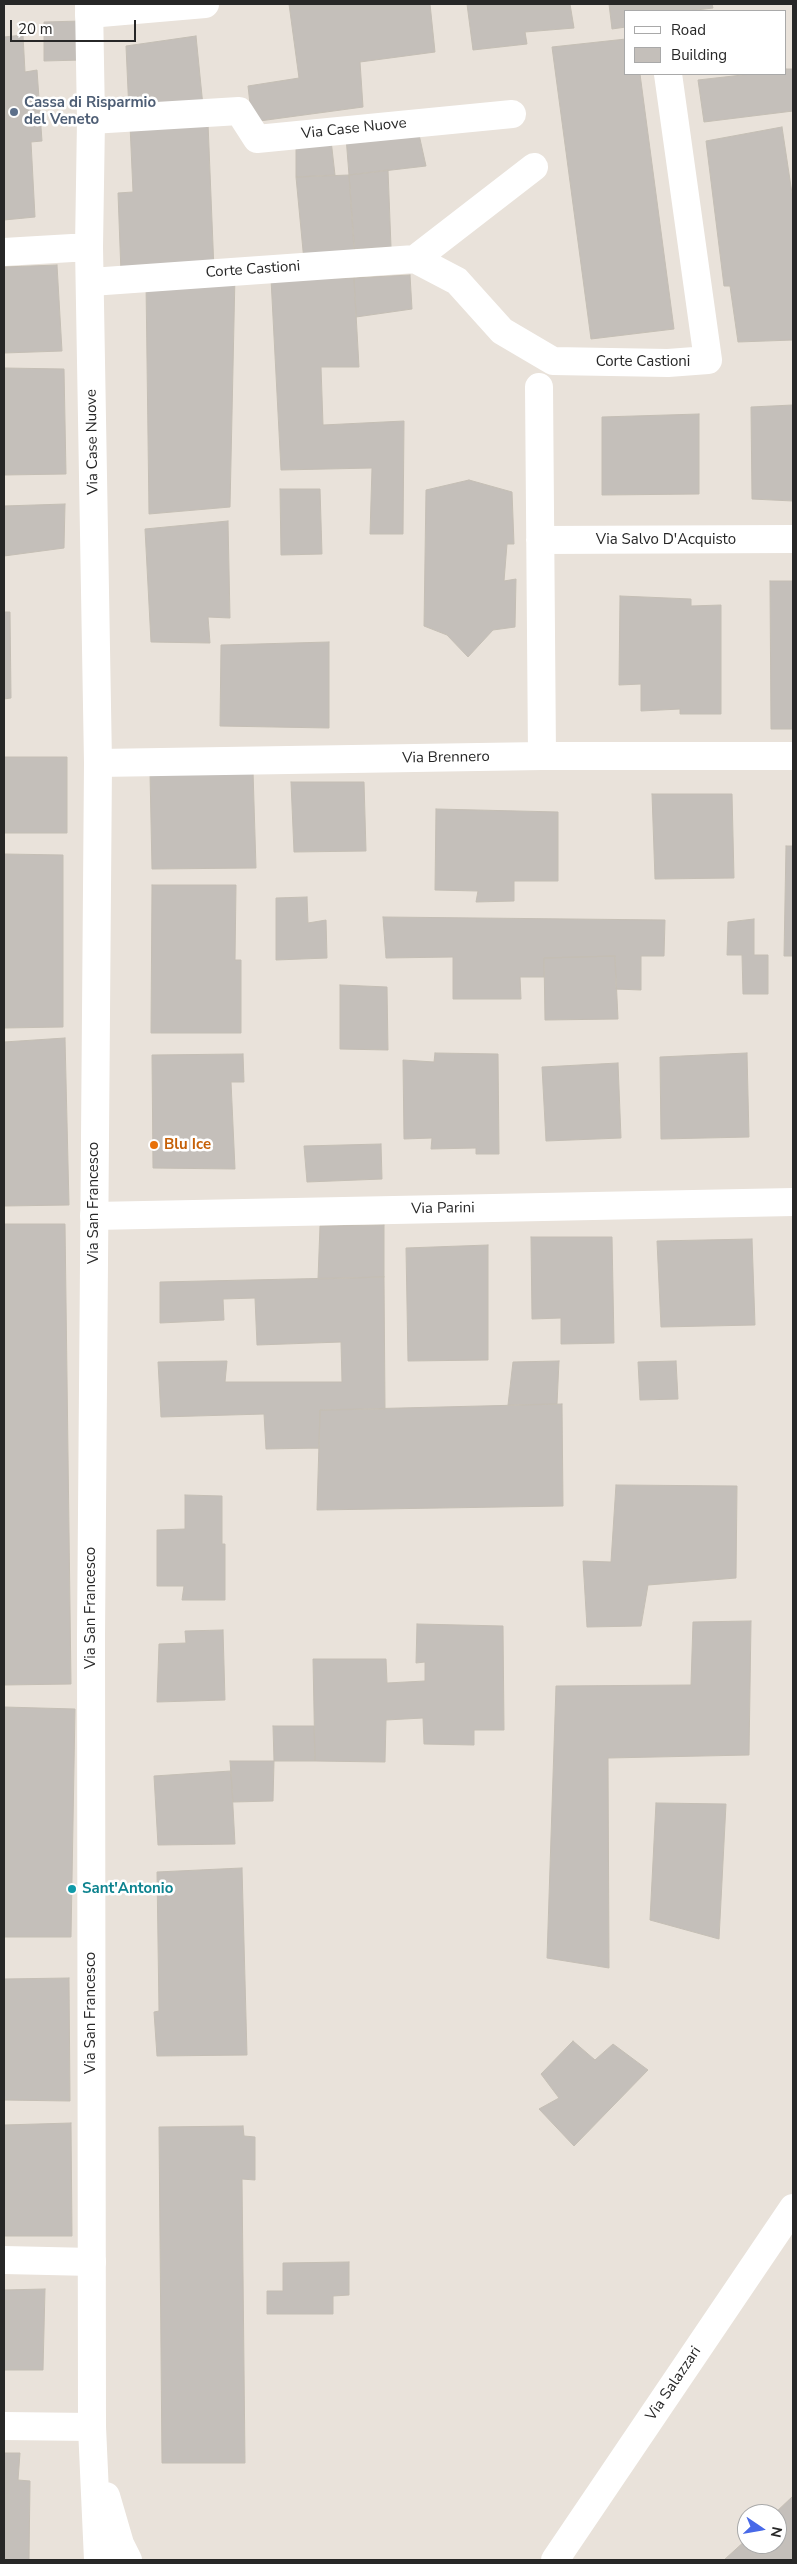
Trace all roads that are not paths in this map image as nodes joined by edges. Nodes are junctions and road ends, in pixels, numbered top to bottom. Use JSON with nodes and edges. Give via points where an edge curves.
{"nodes":[{"id":1,"x":205,"y":4,"type":"edge"},
{"id":2,"x":89,"y":9,"type":"edge"},
{"id":3,"x":668,"y":75,"type":"edge"},
{"id":4,"x":512,"y":114,"type":"dead end"},
{"id":5,"x":91,"y":120,"type":"junction"},
{"id":6,"x":534,"y":167,"type":"dead end"},
{"id":7,"x":89,"y":247,"type":"junction"},
{"id":8,"x":4,"y":252,"type":"edge"},
{"id":9,"x":415,"y":259,"type":"junction"},
{"id":10,"x":91,"y":282,"type":"junction"},
{"id":11,"x":539,"y":387,"type":"dead end"},
{"id":12,"x":793,"y":539,"type":"edge"},
{"id":13,"x":540,"y":540,"type":"junction"},
{"id":14,"x":542,"y":756,"type":"junction"},
{"id":15,"x":793,"y":756,"type":"edge"},
{"id":16,"x":98,"y":763,"type":"junction"},
{"id":17,"x":793,"y":1202,"type":"edge"},
{"id":18,"x":94,"y":1216,"type":"junction"},
{"id":19,"x":789,"y":2225,"type":"edge"},
{"id":20,"x":4,"y":2260,"type":"edge"},
{"id":21,"x":92,"y":2262,"type":"junction"},
{"id":22,"x":4,"y":2426,"type":"edge"},
{"id":23,"x":92,"y":2440,"type":"junction"},
{"id":24,"x":98,"y":2560,"type":"edge"},
{"id":25,"x":128,"y":2560,"type":"edge"},
{"id":26,"x":555,"y":2560,"type":"edge"}],
"edges":[{"from":1,"to":2,"type":"street"},
{"from":2,"to":5,"type":"street","name":"Via Case Nuove"},
{"from":3,"to":9,"type":"street","name":"Corte Castioni","via":[[708,360],[668,363],[552,361],[502,330],[457,282]]},
{"from":4,"to":5,"type":"street","name":"Via Case Nuove","via":[[257,139],[239,111]]},
{"from":5,"to":7,"type":"street","name":"Via Case Nuove"},
{"from":6,"to":9,"type":"street"},
{"from":7,"to":8,"type":"street"},
{"from":7,"to":10,"type":"street","name":"Via Case Nuove"},
{"from":9,"to":10,"type":"street","name":"Corte Castioni"},
{"from":10,"to":16,"type":"street","name":"Via Case Nuove"},
{"from":11,"to":13,"type":"street"},
{"from":12,"to":13,"type":"street","name":"Via Salvo D'Acquisto"},
{"from":13,"to":14,"type":"street"},
{"from":14,"to":15,"type":"street","name":"Via Brennero"},
{"from":14,"to":16,"type":"street","name":"Via Brennero"},
{"from":16,"to":18,"type":"street","name":"Via San Francesco"},
{"from":17,"to":18,"type":"street","name":"Via Parini"},
{"from":18,"to":21,"type":"street","name":"Via San Francesco"},
{"from":19,"to":26,"type":"street","name":"Via Salazzari"},
{"from":20,"to":21,"type":"street"},
{"from":21,"to":23,"type":"street","name":"Via San Francesco"},
{"from":22,"to":23,"type":"street"},
{"from":23,"to":24,"type":"street","name":"Via San Francesco"},
{"from":23,"to":25,"type":"street","name":"Via San Francesco","via":[[120,2544]]}]}
